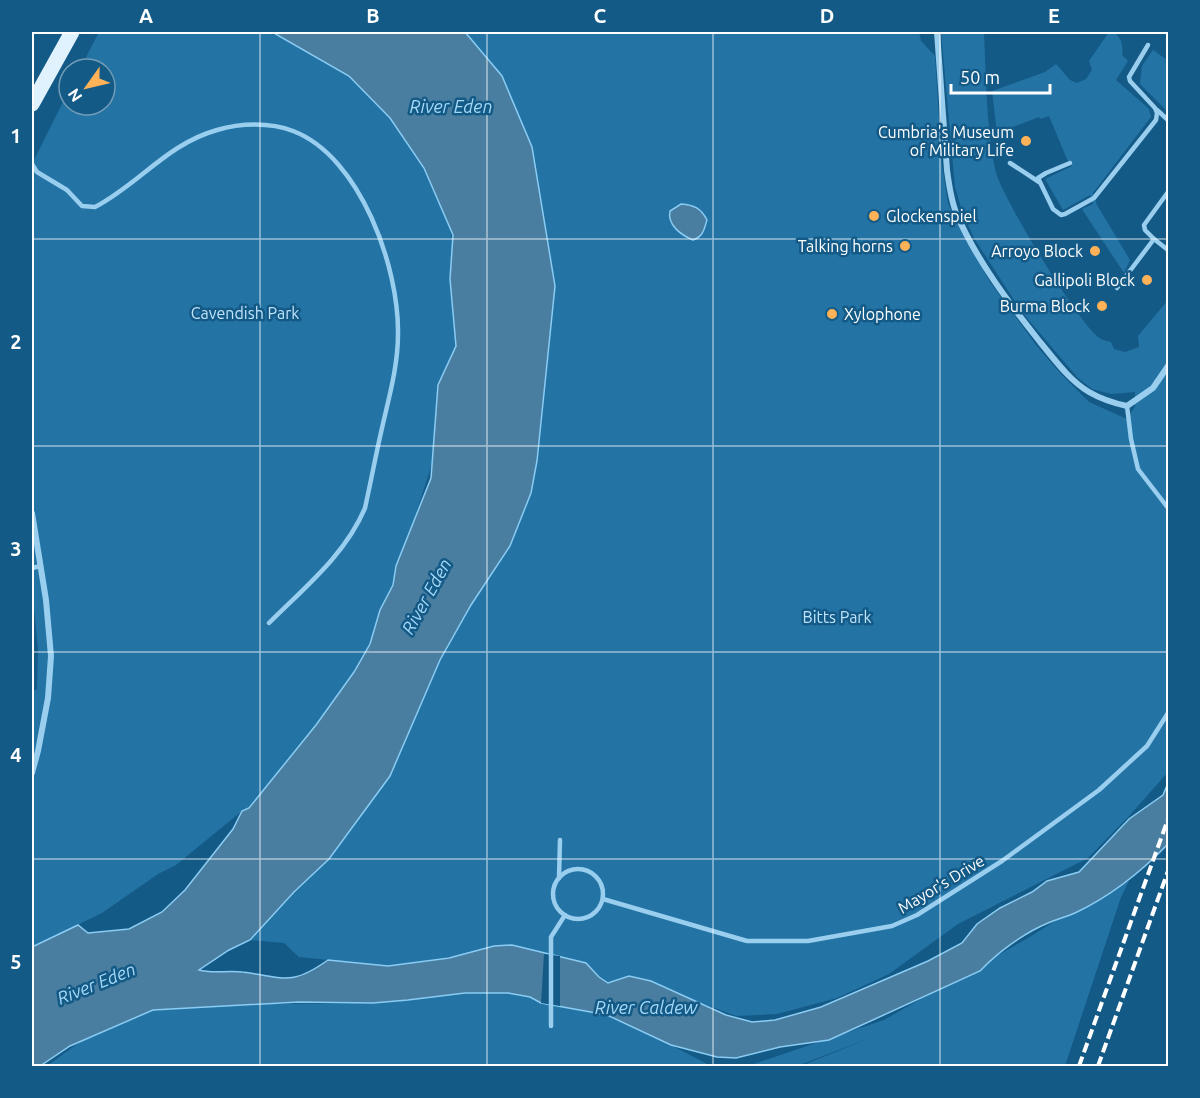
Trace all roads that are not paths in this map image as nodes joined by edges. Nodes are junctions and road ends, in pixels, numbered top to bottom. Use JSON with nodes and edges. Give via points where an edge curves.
{"nodes":[{"id":1,"x":937,"y":32,"type":"edge"},
{"id":2,"x":69,"y":38,"type":"edge"},
{"id":3,"x":1148,"y":45,"type":"dead end"},
{"id":4,"x":32,"y":104,"type":"edge"},
{"id":5,"x":1155,"y":108,"type":"junction"},
{"id":6,"x":1168,"y":120,"type":"edge"},
{"id":7,"x":1070,"y":162,"type":"dead end"},
{"id":8,"x":1010,"y":163,"type":"dead end"},
{"id":9,"x":32,"y":164,"type":"edge"},
{"id":10,"x":1039,"y":182,"type":"junction"},
{"id":11,"x":1168,"y":192,"type":"edge"},
{"id":12,"x":1154,"y":239,"type":"junction"},
{"id":13,"x":1168,"y":250,"type":"edge"},
{"id":14,"x":1117,"y":288,"type":"dead end"},
{"id":15,"x":1168,"y":366,"type":"edge"},
{"id":16,"x":1127,"y":406,"type":"junction"},
{"id":17,"x":1168,"y":508,"type":"edge"},
{"id":18,"x":32,"y":513,"type":"edge"},
{"id":19,"x":41,"y":566,"type":"junction"},
{"id":20,"x":32,"y":568,"type":"edge"},
{"id":21,"x":269,"y":623,"type":"dead end"},
{"id":22,"x":1168,"y":713,"type":"edge"},
{"id":23,"x":32,"y":773,"type":"edge"},
{"id":24,"x":560,"y":840,"type":"dead end"},
{"id":25,"x":559,"y":878,"type":"junction"},
{"id":26,"x":603,"y":899,"type":"junction"},
{"id":27,"x":565,"y":915,"type":"junction"},
{"id":28,"x":551,"y":1026,"type":"dead end"}],
"edges":[{"from":1,"to":16,"type":"street","via":[[947,170],[956,212],[966,234],[1020,317],[1067,374],[1087,391]]},
{"from":2,"to":4,"type":"main road"},
{"from":3,"to":5,"type":"lane","via":[[1129,77]]},
{"from":5,"to":6,"type":"lane"},
{"from":5,"to":10,"type":"lane","via":[[1156,120],[1094,198],[1061,215],[1053,209]]},
{"from":7,"to":10,"type":"lane","via":[[1041,175]]},
{"from":8,"to":10,"type":"lane"},
{"from":9,"to":21,"type":"lane","via":[[82,206],[95,207],[186,142],[219,129],[273,125],[305,136],[325,152],[341,167],[368,210],[395,289],[398,337],[392,388],[365,508],[342,549]]},
{"from":11,"to":12,"type":"lane","via":[[1144,225]]},
{"from":12,"to":13,"type":"lane"},
{"from":12,"to":14,"type":"lane"},
{"from":15,"to":16,"type":"street","via":[[1154,388]]},
{"from":16,"to":17,"type":"lane","via":[[1138,469]]},
{"from":18,"to":19,"type":"street"},
{"from":19,"to":20,"type":"lane"},
{"from":19,"to":23,"type":"street","via":[[51,656],[48,698]]},
{"from":22,"to":26,"type":"lane","name":"Mayor's Drive","via":[[1147,746],[1099,790],[1002,861],[892,926],[808,941],[747,941]]},
{"from":24,"to":25,"type":"lane"},
{"from":25,"to":26,"type":"lane","via":[[573,870],[590,872],[600,883]]},
{"from":25,"to":27,"type":"lane","via":[[554,894]]},
{"from":26,"to":27,"type":"lane","via":[[589,917]]},
{"from":27,"to":28,"type":"lane","via":[[551,937]]}]}
